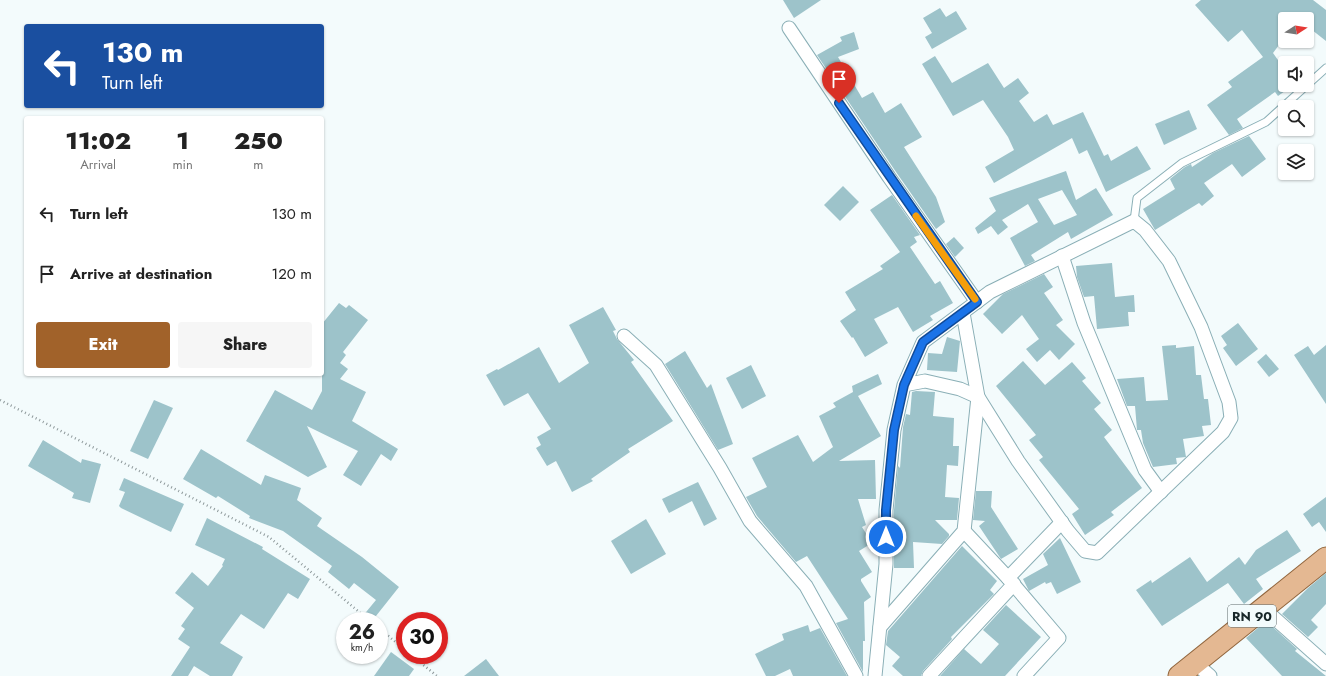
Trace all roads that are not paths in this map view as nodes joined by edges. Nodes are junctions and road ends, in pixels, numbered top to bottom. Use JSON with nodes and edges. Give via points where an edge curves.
{"nodes":[{"id":1,"x":788,"y":28,"type":"dead end"},
{"id":2,"x":1326,"y":68,"type":"edge"},
{"id":3,"x":1134,"y":221,"type":"junction"},
{"id":4,"x":1062,"y":256,"type":"junction"},
{"id":5,"x":977,"y":302,"type":"junction"},
{"id":6,"x":963,"y":313,"type":"junction"},
{"id":7,"x":624,"y":336,"type":"dead end"},
{"id":8,"x":904,"y":385,"type":"junction"},
{"id":9,"x":978,"y":397,"type":"junction"},
{"id":10,"x":1162,"y":492,"type":"junction"},
{"id":11,"x":1062,"y":522,"type":"junction"},
{"id":12,"x":964,"y":531,"type":"junction"},
{"id":13,"x":1326,"y":558,"type":"edge"},
{"id":14,"x":1011,"y":581,"type":"junction"},
{"id":15,"x":1263,"y":608,"type":"junction"},
{"id":16,"x":880,"y":627,"type":"junction"},
{"id":17,"x":1326,"y":664,"type":"edge"},
{"id":18,"x":1189,"y":673,"type":"edge"},
{"id":19,"x":856,"y":676,"type":"edge"},
{"id":20,"x":875,"y":676,"type":"edge"},
{"id":21,"x":929,"y":676,"type":"edge"},
{"id":22,"x":1024,"y":676,"type":"edge"}],
"edges":[{"from":1,"to":5,"type":"street"},
{"from":2,"to":3,"type":"lane","via":[[1266,122],[1182,163],[1137,198]]},
{"from":3,"to":4,"type":"street"},
{"from":3,"to":10,"type":"street","via":[[1145,230],[1169,261],[1201,327],[1229,402],[1231,418],[1223,432]]},
{"from":4,"to":5,"type":"street","via":[[990,292]]},
{"from":4,"to":10,"type":"street","via":[[1084,323],[1145,470]]},
{"from":5,"to":6,"type":"street"},
{"from":6,"to":8,"type":"street","via":[[923,342]]},
{"from":6,"to":9,"type":"street"},
{"from":7,"to":19,"type":"street","via":[[656,365],[750,521],[806,586]]},
{"from":8,"to":9,"type":"street","via":[[925,381],[960,389]]},
{"from":8,"to":16,"type":"street","via":[[894,430],[886,510],[886,564]]},
{"from":9,"to":11,"type":"street","via":[[1018,461]]},
{"from":9,"to":12,"type":"street"},
{"from":10,"to":11,"type":"street","via":[[1097,553],[1085,551]]},
{"from":11,"to":14,"type":"street"},
{"from":12,"to":14,"type":"street"},
{"from":12,"to":16,"type":"street"},
{"from":13,"to":15,"type":"main road","number":"RN 90"},
{"from":14,"to":21,"type":"street"},
{"from":14,"to":22,"type":"street","via":[[1059,638]]},
{"from":15,"to":17,"type":"street"},
{"from":15,"to":18,"type":"main road","number":"RN 90"},
{"from":16,"to":20,"type":"street"}]}
